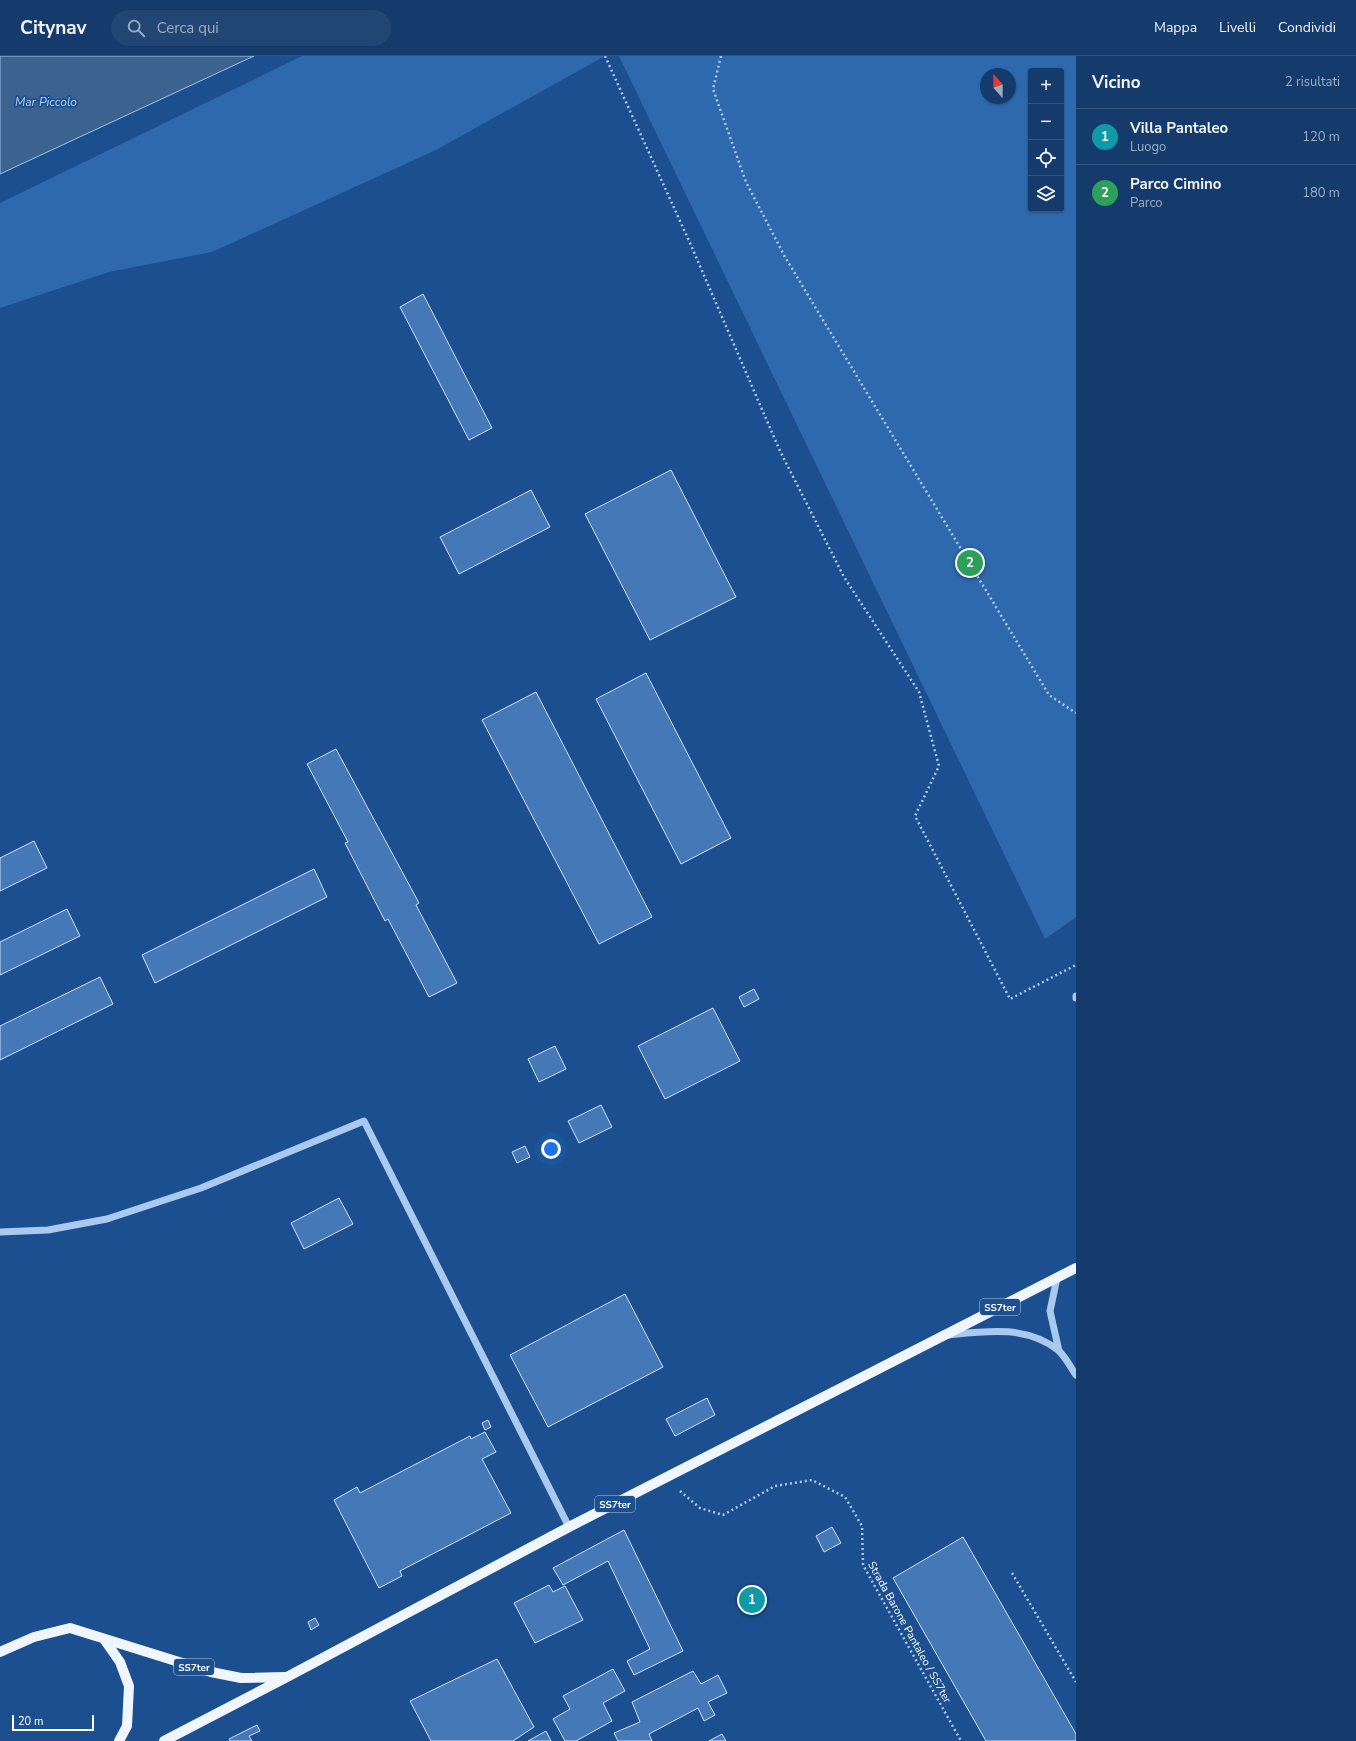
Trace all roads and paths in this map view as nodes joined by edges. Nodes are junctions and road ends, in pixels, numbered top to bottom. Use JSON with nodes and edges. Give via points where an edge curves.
{"nodes":[{"id":1,"x":605,"y":56,"type":"edge"},
{"id":2,"x":721,"y":56,"type":"edge"},
{"id":3,"x":1076,"y":713,"type":"edge"},
{"id":4,"x":1076,"y":965,"type":"edge"},
{"id":5,"x":0,"y":1232,"type":"edge"},
{"id":6,"x":1076,"y":1268,"type":"edge"},
{"id":7,"x":1057,"y":1278,"type":"junction"},
{"id":8,"x":944,"y":1335,"type":"junction"},
{"id":9,"x":1059,"y":1351,"type":"junction"},
{"id":10,"x":1076,"y":1375,"type":"edge"},
{"id":11,"x":664,"y":1478,"type":"junction"},
{"id":12,"x":569,"y":1527,"type":"junction"},
{"id":13,"x":1012,"y":1574,"type":"dead end"},
{"id":14,"x":104,"y":1639,"type":"junction"},
{"id":15,"x":0,"y":1652,"type":"edge"},
{"id":16,"x":287,"y":1677,"type":"junction"},
{"id":17,"x":1076,"y":1682,"type":"edge"},
{"id":18,"x":119,"y":1741,"type":"edge"},
{"id":19,"x":164,"y":1741,"type":"edge"},
{"id":20,"x":961,"y":1741,"type":"edge"}],
"edges":[{"from":1,"to":4,"type":"path","via":[[784,458],[844,578],[919,692],[939,766],[915,816],[1010,999]]},
{"from":2,"to":3,"type":"path","via":[[712,89],[746,182],[785,257],[1049,695]]},
{"from":5,"to":12,"type":"street","via":[[48,1230],[107,1219],[201,1188],[364,1121]]},
{"from":6,"to":7,"type":"main road","number":"SS7ter"},
{"from":7,"to":8,"type":"main road","number":"SS7ter"},
{"from":7,"to":9,"type":"street","via":[[1050,1311]]},
{"from":8,"to":9,"type":"street","via":[[992,1330],[1030,1335]]},
{"from":8,"to":11,"type":"main road","number":"SS7ter"},
{"from":9,"to":10,"type":"street"},
{"from":11,"to":12,"type":"main road","number":"SS7ter"},
{"from":11,"to":20,"type":"path","name":"Strada Barone Pantaleo / SS7ter","via":[[700,1508],[723,1515],[775,1486],[812,1480],[845,1497],[862,1526],[862,1565]]},
{"from":12,"to":16,"type":"main road","number":"SS7ter"},
{"from":13,"to":17,"type":"path"},
{"from":14,"to":15,"type":"main road","number":"SS7ter","via":[[70,1628],[34,1637]]},
{"from":14,"to":16,"type":"main road","number":"SS7ter","via":[[210,1672],[241,1678]]},
{"from":14,"to":18,"type":"main road","via":[[120,1662],[129,1686],[126,1726]]},
{"from":16,"to":19,"type":"main road","number":"SS7ter"}]}
